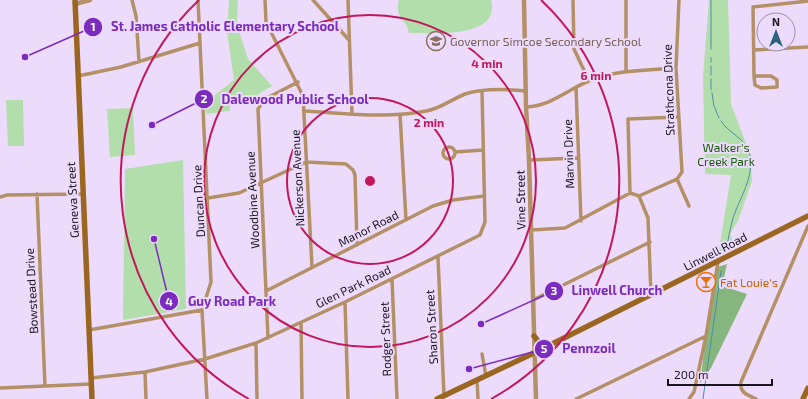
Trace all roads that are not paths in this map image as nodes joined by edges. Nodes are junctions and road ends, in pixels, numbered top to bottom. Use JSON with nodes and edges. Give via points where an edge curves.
{"nodes":[{"id":1,"x":90,"y":0,"type":"edge"},
{"id":2,"x":132,"y":0,"type":"edge"},
{"id":3,"x":198,"y":0,"type":"edge"},
{"id":4,"x":265,"y":0,"type":"edge"},
{"id":5,"x":313,"y":0,"type":"edge"},
{"id":6,"x":348,"y":0,"type":"edge"},
{"id":7,"x":524,"y":0,"type":"edge"},
{"id":8,"x":573,"y":0,"type":"edge"},
{"id":9,"x":626,"y":0,"type":"edge"},
{"id":10,"x":679,"y":0,"type":"edge"},
{"id":11,"x":808,"y":1,"type":"edge"},
{"id":12,"x":75,"y":2,"type":"edge"},
{"id":13,"x":349,"y":40,"type":"junction"},
{"id":14,"x":200,"y":43,"type":"junction"},
{"id":15,"x":808,"y":47,"type":"edge"},
{"id":16,"x":754,"y":50,"type":"junction"},
{"id":17,"x":139,"y":61,"type":"junction"},
{"id":18,"x":676,"y":68,"type":"junction"},
{"id":19,"x":626,"y":71,"type":"junction"},
{"id":20,"x":78,"y":76,"type":"junction"},
{"id":21,"x":754,"y":76,"type":"junction"},
{"id":22,"x":589,"y":81,"type":"junction"},
{"id":23,"x":298,"y":82,"type":"junction"},
{"id":24,"x":576,"y":87,"type":"junction"},
{"id":25,"x":482,"y":91,"type":"junction"},
{"id":26,"x":526,"y":91,"type":"junction"},
{"id":27,"x":526,"y":106,"type":"junction"},
{"id":28,"x":304,"y":111,"type":"junction"},
{"id":29,"x":352,"y":114,"type":"junction"},
{"id":30,"x":400,"y":114,"type":"junction"},
{"id":31,"x":678,"y":116,"type":"junction"},
{"id":32,"x":483,"y":150,"type":"junction"},
{"id":33,"x":454,"y":152,"type":"dead end"},
{"id":34,"x":578,"y":158,"type":"junction"},
{"id":35,"x":529,"y":160,"type":"junction"},
{"id":36,"x":306,"y":162,"type":"junction"},
{"id":37,"x":677,"y":179,"type":"junction"},
{"id":38,"x":261,"y":182,"type":"junction"},
{"id":39,"x":630,"y":193,"type":"junction"},
{"id":40,"x":37,"y":194,"type":"junction"},
{"id":41,"x":83,"y":194,"type":"junction"},
{"id":42,"x":484,"y":196,"type":"junction"},
{"id":43,"x":639,"y":196,"type":"junction"},
{"id":44,"x":0,"y":197,"type":"edge"},
{"id":45,"x":208,"y":198,"type":"junction"},
{"id":46,"x":689,"y":206,"type":"dead end"},
{"id":47,"x":808,"y":216,"type":"edge"},
{"id":48,"x":406,"y":220,"type":"junction"},
{"id":49,"x":580,"y":221,"type":"junction"},
{"id":50,"x":808,"y":226,"type":"edge"},
{"id":51,"x":531,"y":230,"type":"junction"},
{"id":52,"x":650,"y":242,"type":"junction"},
{"id":53,"x":357,"y":245,"type":"junction"},
{"id":54,"x":438,"y":257,"type":"junction"},
{"id":55,"x":718,"y":262,"type":"junction"},
{"id":56,"x":312,"y":267,"type":"junction"},
{"id":57,"x":392,"y":279,"type":"junction"},
{"id":58,"x":266,"y":291,"type":"junction"},
{"id":59,"x":651,"y":295,"type":"junction"},
{"id":60,"x":533,"y":300,"type":"junction"},
{"id":61,"x":345,"y":302,"type":"junction"},
{"id":62,"x":202,"y":310,"type":"junction"},
{"id":63,"x":301,"y":323,"type":"junction"},
{"id":64,"x":89,"y":330,"type":"junction"},
{"id":65,"x":534,"y":336,"type":"junction"},
{"id":66,"x":706,"y":336,"type":"junction"},
{"id":67,"x":268,"y":338,"type":"junction"},
{"id":68,"x":256,"y":343,"type":"junction"},
{"id":69,"x":550,"y":346,"type":"junction"},
{"id":70,"x":534,"y":353,"type":"junction"},
{"id":71,"x":482,"y":354,"type":"dead end"},
{"id":72,"x":205,"y":359,"type":"junction"},
{"id":73,"x":145,"y":372,"type":"junction"},
{"id":74,"x":486,"y":376,"type":"junction"},
{"id":75,"x":478,"y":380,"type":"junction"},
{"id":76,"x":91,"y":381,"type":"junction"},
{"id":77,"x":46,"y":386,"type":"junction"},
{"id":78,"x":0,"y":388,"type":"edge"},
{"id":79,"x":808,"y":388,"type":"edge"},
{"id":80,"x":444,"y":396,"type":"junction"},
{"id":81,"x":691,"y":398,"type":"edge"},
{"id":82,"x":92,"y":399,"type":"edge"},
{"id":83,"x":146,"y":399,"type":"edge"},
{"id":84,"x":207,"y":399,"type":"edge"},
{"id":85,"x":257,"y":399,"type":"edge"},
{"id":86,"x":302,"y":399,"type":"edge"},
{"id":87,"x":348,"y":399,"type":"edge"},
{"id":88,"x":397,"y":399,"type":"edge"},
{"id":89,"x":437,"y":399,"type":"edge"},
{"id":90,"x":478,"y":399,"type":"edge"},
{"id":91,"x":536,"y":399,"type":"edge"},
{"id":92,"x":576,"y":399,"type":"edge"},
{"id":93,"x":756,"y":399,"type":"edge"},
{"id":94,"x":803,"y":399,"type":"edge"}],
"edges":[{"from":1,"to":12,"type":"street","via":[[80,4]]},
{"from":2,"to":17,"type":"street","via":[[136,16]]},
{"from":3,"to":14,"type":"street","name":"Duncan Drive"},
{"from":4,"to":23,"type":"street","name":"Nickerson Avenue","via":[[266,22]]},
{"from":5,"to":13,"type":"street"},
{"from":6,"to":13,"type":"street"},
{"from":7,"to":26,"type":"street","name":"Vine Street"},
{"from":8,"to":22,"type":"street","via":[[574,49]]},
{"from":9,"to":19,"type":"street"},
{"from":10,"to":18,"type":"street","name":"Strathcona Drive"},
{"from":11,"to":16,"type":"street","via":[[753,6]]},
{"from":12,"to":20,"type":"main road","name":"Geneva Street"},
{"from":13,"to":29,"type":"street"},
{"from":14,"to":17,"type":"street"},
{"from":14,"to":45,"type":"street","name":"Duncan Drive"},
{"from":15,"to":16,"type":"street"},
{"from":16,"to":21,"type":"street"},
{"from":17,"to":20,"type":"street"},
{"from":18,"to":19,"type":"street"},
{"from":18,"to":31,"type":"street","name":"Strathcona Drive"},
{"from":19,"to":22,"type":"street"},
{"from":20,"to":41,"type":"main road","name":"Geneva Street"},
{"from":21,"to":21,"type":"street","via":[[774,77],[777,80],[777,87],[758,88]]},
{"from":22,"to":24,"type":"street"},
{"from":23,"to":28,"type":"street","name":"Nickerson Avenue","via":[[303,96]]},
{"from":23,"to":38,"type":"street","name":"Woodbine Avenue","via":[[265,99],[258,109]]},
{"from":24,"to":27,"type":"street","via":[[545,104]]},
{"from":24,"to":34,"type":"street","name":"Marvin Drive"},
{"from":25,"to":26,"type":"street"},
{"from":25,"to":30,"type":"street","via":[[464,95],[427,111]]},
{"from":25,"to":32,"type":"street","name":"Glen Park Road"},
{"from":26,"to":27,"type":"street","name":"Vine Street"},
{"from":27,"to":35,"type":"street","name":"Vine Street"},
{"from":28,"to":29,"type":"street"},
{"from":28,"to":36,"type":"street","name":"Nickerson Avenue"},
{"from":29,"to":30,"type":"street"},
{"from":30,"to":48,"type":"street"},
{"from":31,"to":37,"type":"street","name":"Strathcona Drive","via":[[682,172]]},
{"from":31,"to":39,"type":"street","via":[[628,119]]},
{"from":32,"to":33,"type":"street"},
{"from":32,"to":42,"type":"street","name":"Glen Park Road"},
{"from":34,"to":35,"type":"street"},
{"from":34,"to":49,"type":"street","name":"Marvin Drive"},
{"from":35,"to":51,"type":"street","name":"Vine Street"},
{"from":36,"to":38,"type":"street"},
{"from":36,"to":53,"type":"street","via":[[341,163],[353,170]]},
{"from":36,"to":56,"type":"street","name":"Nickerson Avenue"},
{"from":37,"to":43,"type":"street"},
{"from":37,"to":46,"type":"street"},
{"from":38,"to":45,"type":"street","via":[[238,193]]},
{"from":38,"to":58,"type":"street","name":"Woodbine Avenue"},
{"from":39,"to":43,"type":"street"},
{"from":39,"to":49,"type":"street"},
{"from":40,"to":41,"type":"street"},
{"from":40,"to":44,"type":"street"},
{"from":40,"to":77,"type":"street","name":"Bowstead Drive"},
{"from":41,"to":64,"type":"main road","name":"Geneva Street"},
{"from":42,"to":48,"type":"street","name":"Manor Road","via":[[441,203]]},
{"from":42,"to":54,"type":"street","name":"Glen Park Road","via":[[486,222],[480,235]]},
{"from":43,"to":52,"type":"street","via":[[648,218]]},
{"from":45,"to":62,"type":"street","name":"Duncan Drive","via":[[211,282]]},
{"from":47,"to":55,"type":"main road","name":"Linwell Road"},
{"from":48,"to":53,"type":"street","name":"Manor Road"},
{"from":49,"to":51,"type":"street","via":[[565,228]]},
{"from":50,"to":93,"type":"street","via":[[741,382],[742,392]]},
{"from":51,"to":60,"type":"street","name":"Vine Street"},
{"from":52,"to":59,"type":"street"},
{"from":52,"to":60,"type":"street"},
{"from":53,"to":56,"type":"street","name":"Manor Road"},
{"from":54,"to":57,"type":"street","name":"Glen Park Road"},
{"from":54,"to":80,"type":"street","name":"Sharon Street"},
{"from":55,"to":59,"type":"main road","name":"Linwell Road"},
{"from":55,"to":66,"type":"street"},
{"from":56,"to":58,"type":"street","name":"Manor Road"},
{"from":57,"to":61,"type":"street","name":"Glen Park Road"},
{"from":57,"to":88,"type":"street","name":"Rodger Street"},
{"from":58,"to":67,"type":"street","name":"Woodbine Avenue"},
{"from":59,"to":69,"type":"main road","name":"Linwell Road"},
{"from":60,"to":65,"type":"street","name":"Vine Street"},
{"from":61,"to":63,"type":"street","name":"Glen Park Road"},
{"from":61,"to":87,"type":"street"},
{"from":62,"to":64,"type":"street"},
{"from":62,"to":72,"type":"street","name":"Duncan Drive"},
{"from":63,"to":67,"type":"street","name":"Glen Park Road"},
{"from":63,"to":86,"type":"street"},
{"from":64,"to":76,"type":"main road","name":"Geneva Street"},
{"from":65,"to":69,"type":"main road","via":[[538,342]]},
{"from":65,"to":70,"type":"street","name":"Vine Street"},
{"from":66,"to":81,"type":"street"},
{"from":66,"to":92,"type":"street"},
{"from":67,"to":68,"type":"street","name":"Glen Park Road"},
{"from":68,"to":72,"type":"street","name":"Glen Park Road"},
{"from":68,"to":85,"type":"street"},
{"from":69,"to":70,"type":"main road","name":"Linwell Road"},
{"from":70,"to":74,"type":"main road","name":"Linwell Road"},
{"from":70,"to":91,"type":"street","name":"Vine Street"},
{"from":71,"to":74,"type":"street"},
{"from":72,"to":73,"type":"street","name":"Glen Park Road"},
{"from":72,"to":84,"type":"street","name":"Duncan Drive"},
{"from":73,"to":76,"type":"street","name":"Glen Park Road"},
{"from":73,"to":83,"type":"street"},
{"from":74,"to":75,"type":"main road","name":"Linwell Road"},
{"from":75,"to":80,"type":"main road","name":"Linwell Road"},
{"from":75,"to":90,"type":"street"},
{"from":76,"to":77,"type":"street","name":"Glen Park Road"},
{"from":76,"to":82,"type":"main road","name":"Geneva Street"},
{"from":77,"to":78,"type":"street","name":"Glen Park Road"},
{"from":79,"to":94,"type":"main road"},
{"from":80,"to":89,"type":"main road","name":"Linwell Road"}]}
